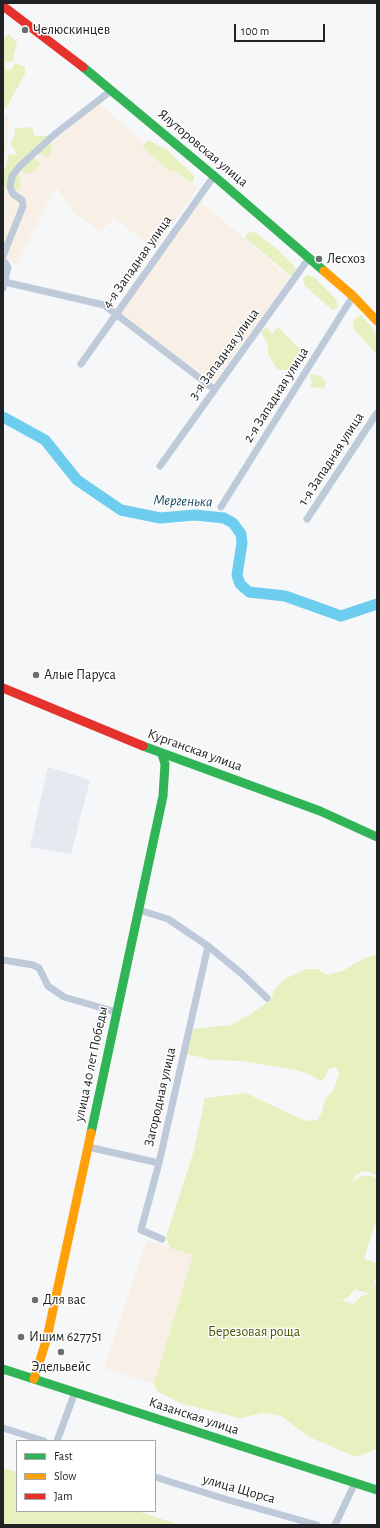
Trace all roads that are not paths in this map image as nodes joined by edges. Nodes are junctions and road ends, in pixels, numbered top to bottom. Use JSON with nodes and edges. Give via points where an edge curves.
{"nodes":[{"id":1,"x":3,"y":6,"type":"edge"},
{"id":2,"x":112,"y":90,"type":"junction"},
{"id":3,"x":214,"y":176,"type":"junction"},
{"id":4,"x":3,"y":256,"type":"edge"},
{"id":5,"x":309,"y":258,"type":"junction"},
{"id":6,"x":3,"y":260,"type":"edge"},
{"id":7,"x":4,"y":285,"type":"edge"},
{"id":8,"x":353,"y":296,"type":"junction"},
{"id":9,"x":115,"y":316,"type":"junction"},
{"id":10,"x":377,"y":321,"type":"edge"},
{"id":11,"x":81,"y":364,"type":"dead end"},
{"id":12,"x":214,"y":389,"type":"junction"},
{"id":13,"x":377,"y":414,"type":"edge"},
{"id":14,"x":160,"y":466,"type":"dead end"},
{"id":15,"x":221,"y":506,"type":"dead end"},
{"id":16,"x":307,"y":519,"type":"dead end"},
{"id":17,"x":4,"y":691,"type":"edge"},
{"id":18,"x":162,"y":754,"type":"junction"},
{"id":19,"x":377,"y":837,"type":"edge"},
{"id":20,"x":139,"y":910,"type":"junction"},
{"id":21,"x":208,"y":946,"type":"junction"},
{"id":22,"x":3,"y":960,"type":"edge"},
{"id":23,"x":267,"y":998,"type":"dead end"},
{"id":24,"x":116,"y":1012,"type":"junction"},
{"id":25,"x":88,"y":1147,"type":"junction"},
{"id":26,"x":159,"y":1163,"type":"junction"},
{"id":27,"x":162,"y":1239,"type":"dead end"},
{"id":28,"x":3,"y":1369,"type":"edge"},
{"id":29,"x":34,"y":1379,"type":"junction"},
{"id":30,"x":75,"y":1392,"type":"junction"},
{"id":31,"x":3,"y":1428,"type":"edge"},
{"id":32,"x":41,"y":1440,"type":"edge"},
{"id":33,"x":57,"y":1440,"type":"edge"},
{"id":34,"x":156,"y":1477,"type":"edge"},
{"id":35,"x":355,"y":1483,"type":"junction"},
{"id":36,"x":377,"y":1490,"type":"edge"},
{"id":37,"x":317,"y":1525,"type":"edge"},
{"id":38,"x":335,"y":1525,"type":"edge"}],
"edges":[{"from":1,"to":2,"type":"main road","name":"Ялуторовская улица"},
{"from":2,"to":3,"type":"main road","name":"Ялуторовская улица"},
{"from":2,"to":4,"type":"street","via":[[55,134],[12,176],[10,187],[13,194],[22,200],[23,206]]},
{"from":3,"to":5,"type":"main road","name":"Ялуторовская улица"},
{"from":3,"to":9,"type":"street","name":"4-я Западная улица"},
{"from":5,"to":8,"type":"main road","name":"Ялуторовская улица"},
{"from":5,"to":12,"type":"street","name":"3-я Западная улица"},
{"from":6,"to":7,"type":"street","via":[[8,267]]},
{"from":7,"to":9,"type":"street","via":[[104,305]]},
{"from":8,"to":10,"type":"main road","name":"Ялуторовская улица"},
{"from":8,"to":15,"type":"street","name":"2-я Западная улица"},
{"from":9,"to":11,"type":"street","name":"4-я Западная улица"},
{"from":9,"to":12,"type":"street"},
{"from":12,"to":14,"type":"street","name":"3-я Западная улица"},
{"from":13,"to":16,"type":"street","name":"1-я Западная улица"},
{"from":17,"to":18,"type":"main road","name":"Курганская улица"},
{"from":18,"to":19,"type":"main road","name":"Курганская улица","via":[[320,811]]},
{"from":18,"to":20,"type":"main road","name":"улица 40 лет Победы","via":[[165,764],[163,796]]},
{"from":20,"to":21,"type":"street","via":[[168,919]]},
{"from":20,"to":24,"type":"main road","name":"улица 40 лет Победы"},
{"from":21,"to":23,"type":"street"},
{"from":21,"to":26,"type":"street","name":"Загородная улица"},
{"from":22,"to":24,"type":"street","via":[[38,968],[48,986],[64,998]]},
{"from":24,"to":25,"type":"main road","name":"улица 40 лет Победы"},
{"from":25,"to":26,"type":"street"},
{"from":25,"to":29,"type":"main road","name":"улица 40 лет Победы","via":[[47,1338]]},
{"from":26,"to":27,"type":"street","name":"Загородная улица","via":[[141,1230]]},
{"from":28,"to":29,"type":"main road","name":"Казанская улица"},
{"from":29,"to":30,"type":"main road","name":"Казанская улица"},
{"from":30,"to":33,"type":"street"},
{"from":30,"to":35,"type":"main road","name":"Казанская улица"},
{"from":31,"to":32,"type":"street"},
{"from":34,"to":37,"type":"street","name":"улица Щорса"},
{"from":35,"to":36,"type":"main road","name":"Казанская улица"},
{"from":35,"to":38,"type":"street"}]}
